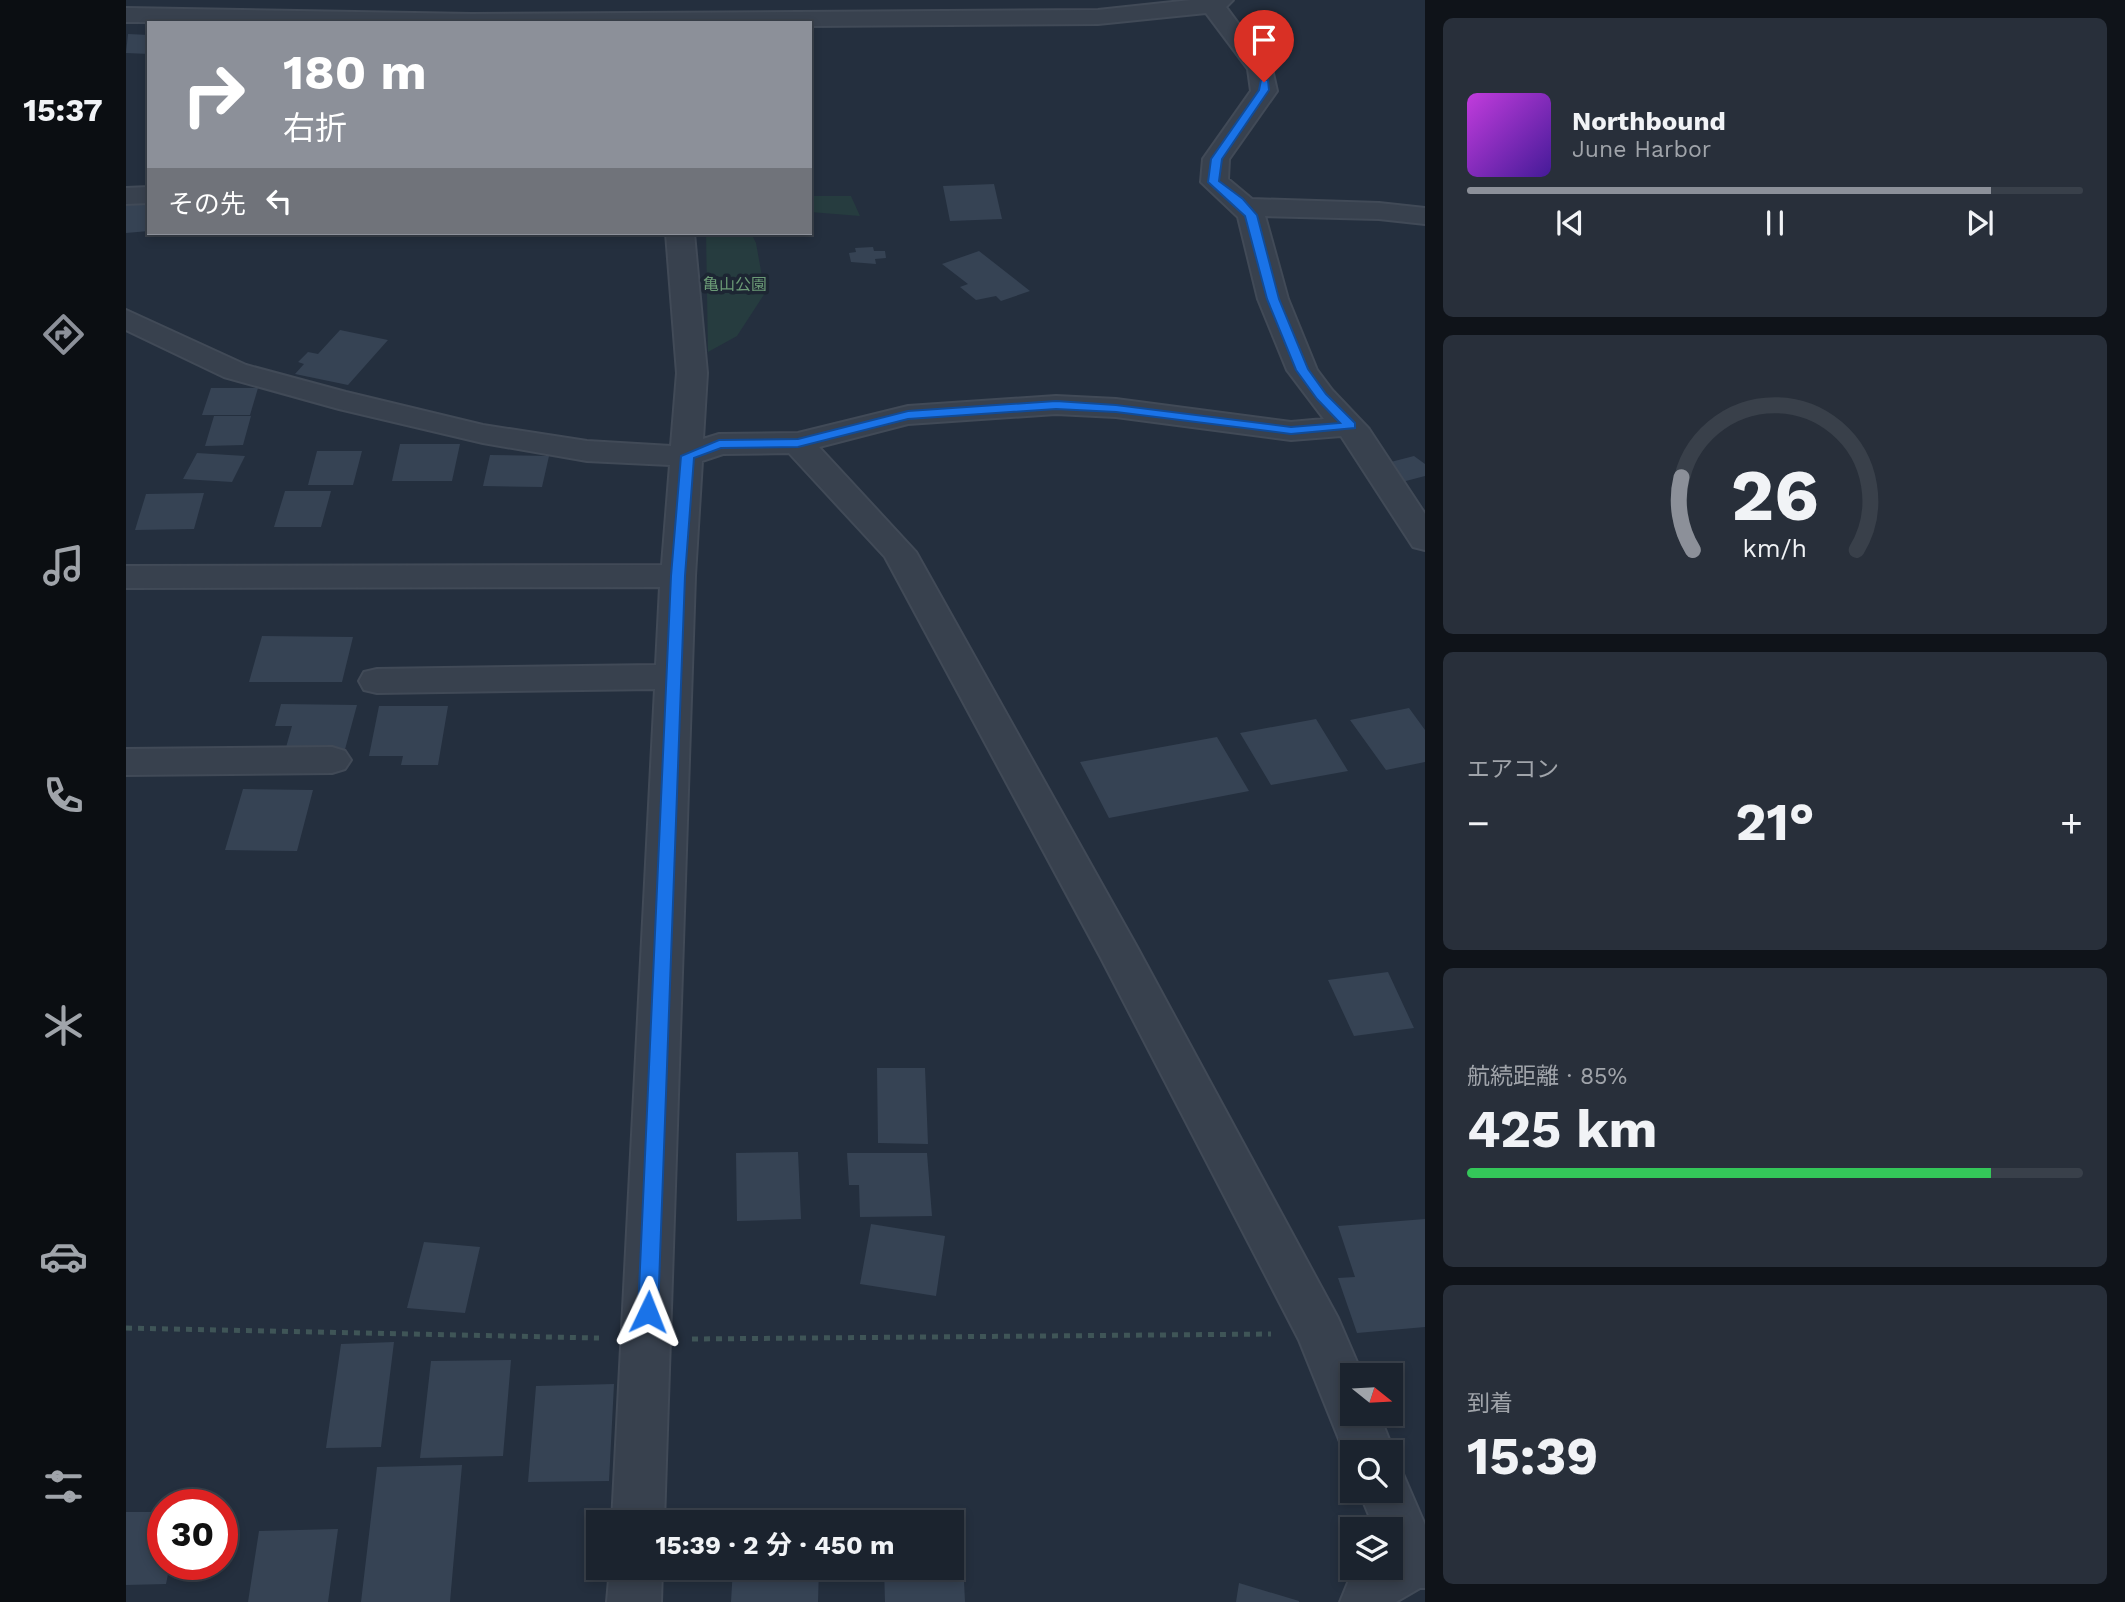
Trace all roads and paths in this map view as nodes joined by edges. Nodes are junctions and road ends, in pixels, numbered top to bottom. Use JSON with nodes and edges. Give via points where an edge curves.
{"nodes":[{"id":1,"x":1214,"y":2,"type":"edge"},
{"id":2,"x":669,"y":14,"type":"edge"},
{"id":3,"x":126,"y":15,"type":"edge"},
{"id":4,"x":147,"y":195,"type":"edge"},
{"id":5,"x":126,"y":196,"type":"edge"},
{"id":6,"x":1243,"y":207,"type":"junction"},
{"id":7,"x":1425,"y":216,"type":"edge"},
{"id":8,"x":680,"y":235,"type":"edge"},
{"id":9,"x":126,"y":319,"type":"edge"},
{"id":10,"x":1350,"y":426,"type":"junction"},
{"id":11,"x":798,"y":443,"type":"junction"},
{"id":12,"x":687,"y":456,"type":"junction"},
{"id":13,"x":1425,"y":540,"type":"edge"},
{"id":14,"x":678,"y":576,"type":"junction"},
{"id":15,"x":126,"y":577,"type":"edge"},
{"id":16,"x":674,"y":677,"type":"junction"},
{"id":17,"x":377,"y":681,"type":"dead end"},
{"id":18,"x":332,"y":760,"type":"dead end"},
{"id":19,"x":126,"y":762,"type":"edge"},
{"id":20,"x":126,"y":1328,"type":"edge"},
{"id":21,"x":1321,"y":1333,"type":"junction"},
{"id":22,"x":647,"y":1339,"type":"junction"},
{"id":23,"x":1340,"y":1380,"type":"edge"},
{"id":24,"x":1391,"y":1503,"type":"edge"},
{"id":25,"x":639,"y":1510,"type":"edge"},
{"id":26,"x":1420,"y":1562,"type":"edge"},
{"id":27,"x":635,"y":1580,"type":"edge"},
{"id":28,"x":634,"y":1602,"type":"edge"},
{"id":29,"x":1367,"y":1602,"type":"edge"}],
"edges":[{"from":1,"to":2,"type":"street","via":[[1098,17]]},
{"from":1,"to":6,"type":"street","via":[[1264,82],[1264,90],[1216,159],[1214,182]]},
{"from":2,"to":3,"type":"street","via":[[472,21]]},
{"from":4,"to":5,"type":"street"},
{"from":6,"to":7,"type":"street"},
{"from":6,"to":10,"type":"street","via":[[1251,215],[1273,299],[1302,370]]},
{"from":8,"to":12,"type":"street","via":[[692,373]]},
{"from":9,"to":12,"type":"street","via":[[235,371],[339,400],[483,434],[587,450]]},
{"from":10,"to":11,"type":"street","via":[[1291,430],[1056,405],[908,415]]},
{"from":10,"to":13,"type":"street"},
{"from":11,"to":12,"type":"street","via":[[719,444]]},
{"from":11,"to":21,"type":"street","via":[[899,552]]},
{"from":12,"to":14,"type":"street"},
{"from":14,"to":15,"type":"street"},
{"from":14,"to":16,"type":"street"},
{"from":16,"to":17,"type":"street"},
{"from":16,"to":22,"type":"street"},
{"from":18,"to":19,"type":"street"},
{"from":20,"to":22,"type":"path"},
{"from":21,"to":22,"type":"path"},
{"from":21,"to":23,"type":"street"},
{"from":22,"to":25,"type":"street"},
{"from":24,"to":26,"type":"street"},
{"from":26,"to":29,"type":"street","via":[[1373,1586]]},
{"from":27,"to":28,"type":"street"}]}
